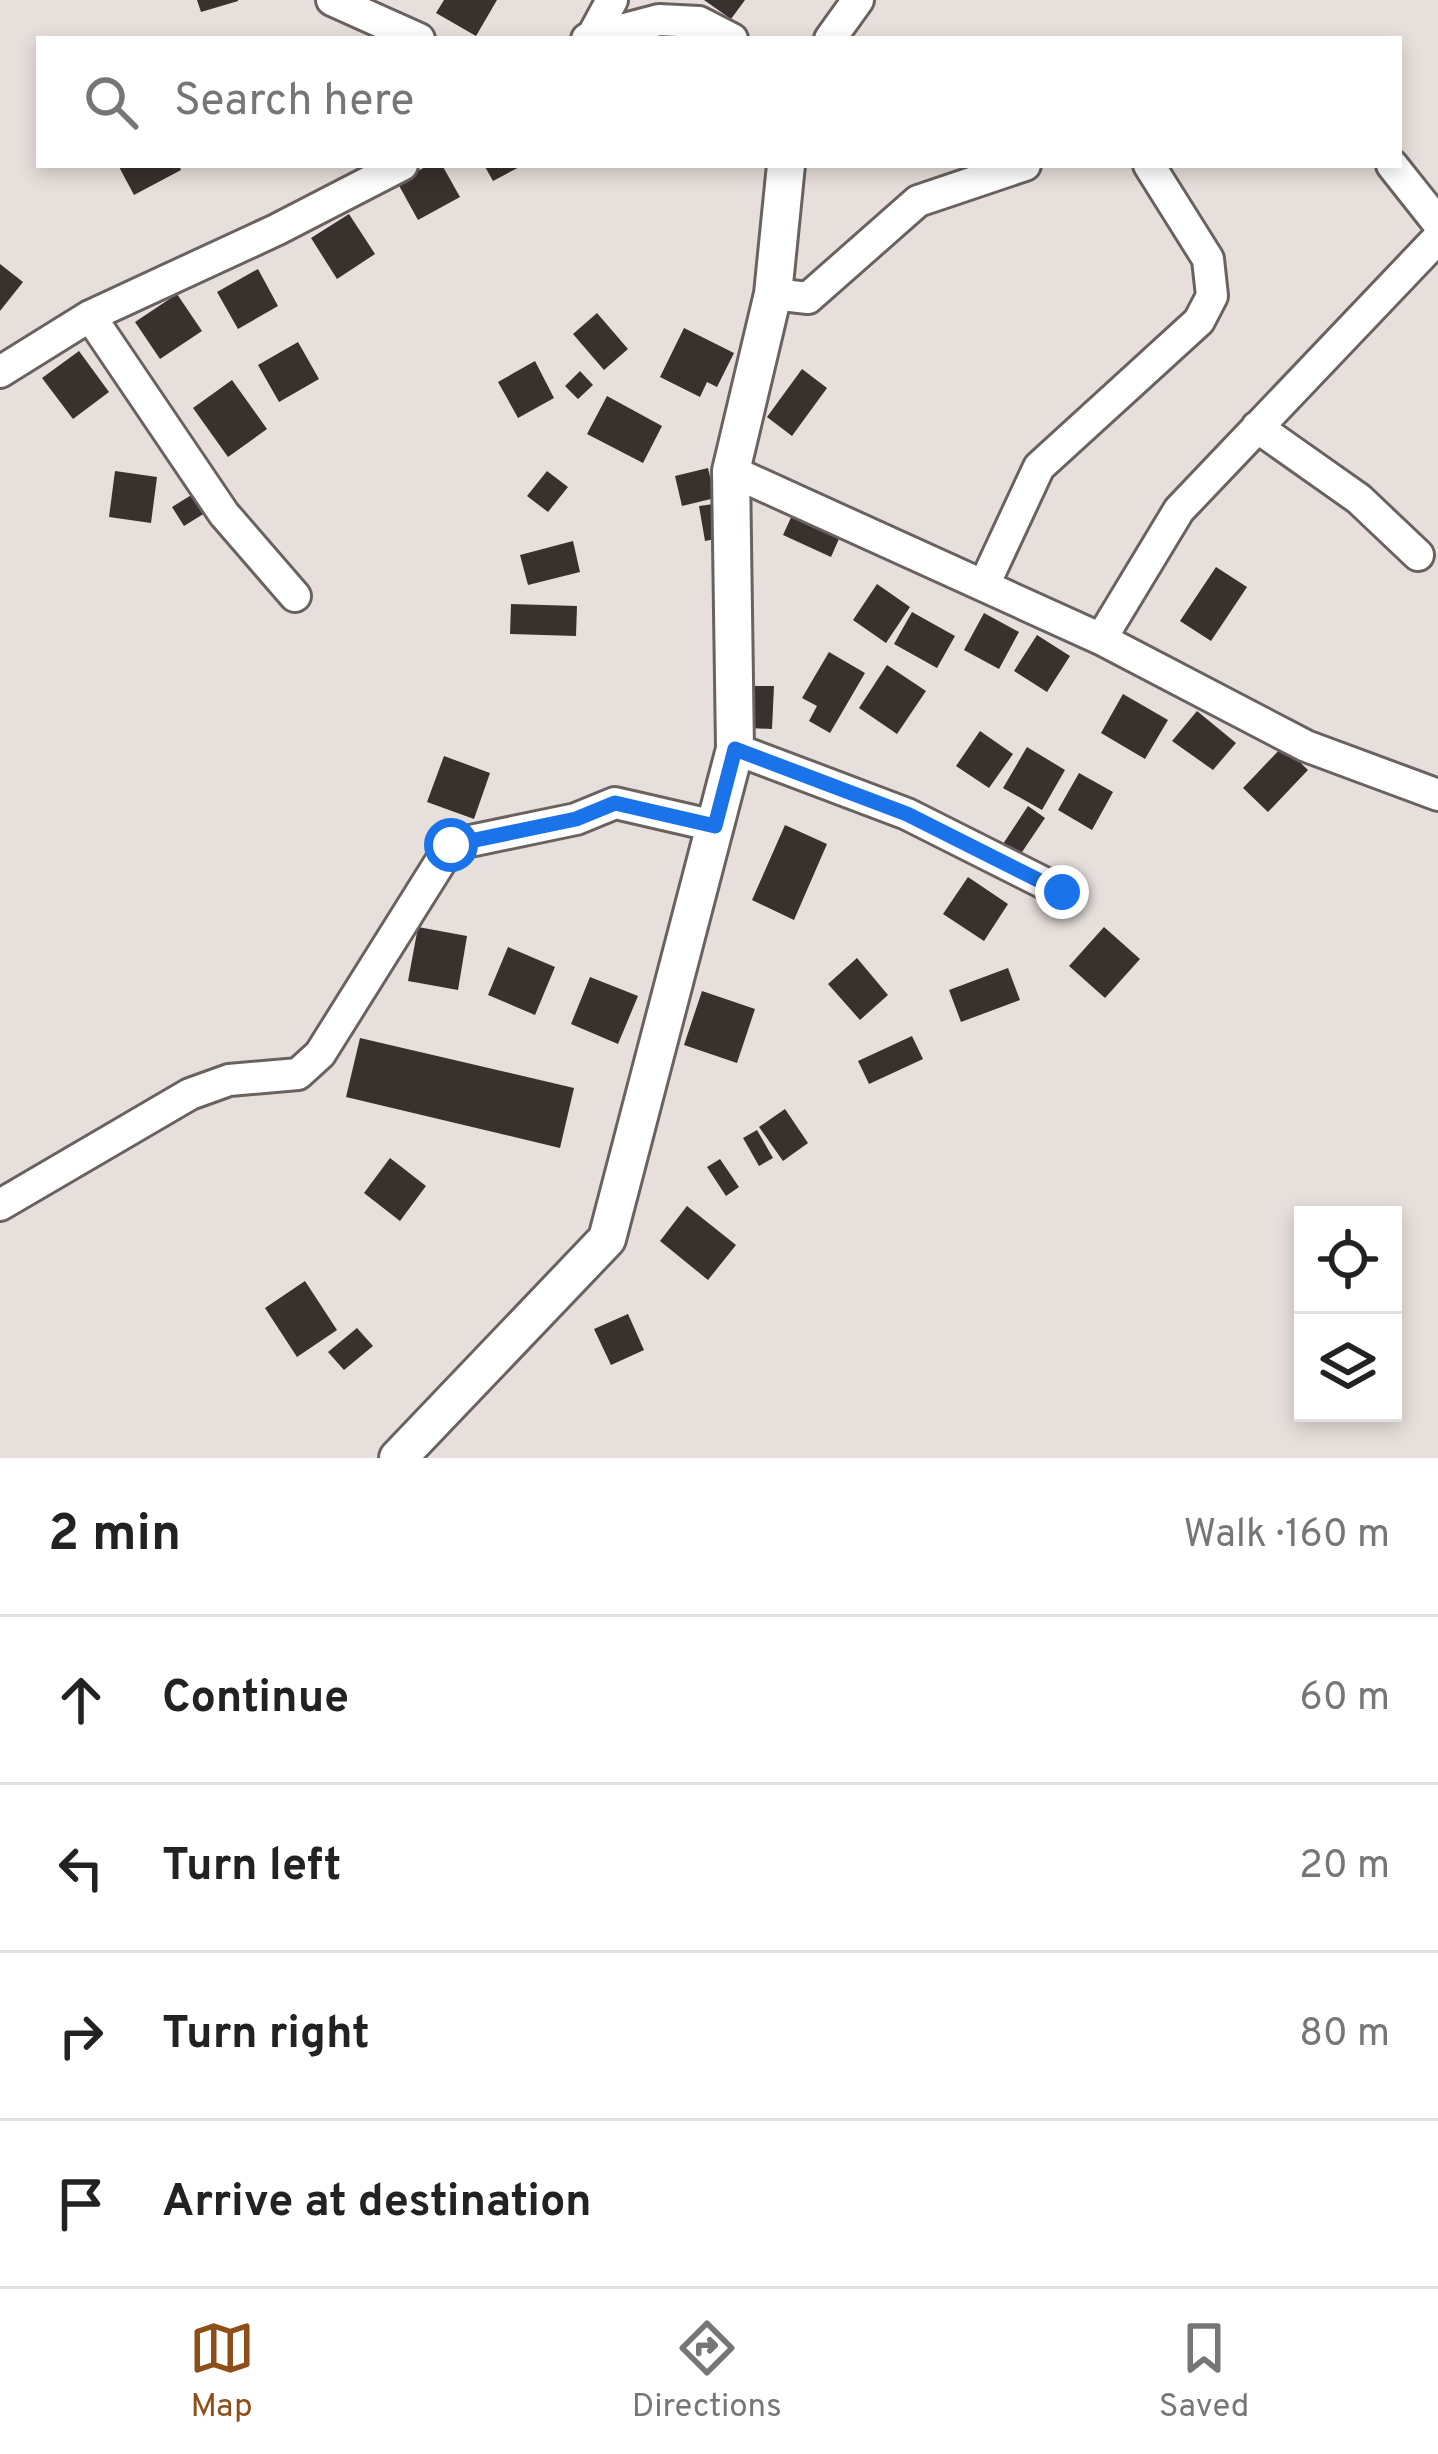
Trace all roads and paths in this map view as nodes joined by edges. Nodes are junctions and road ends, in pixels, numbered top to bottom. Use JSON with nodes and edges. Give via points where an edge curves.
{"nodes":[{"id":1,"x":332,"y":0,"type":"edge"},
{"id":2,"x":612,"y":0,"type":"edge"},
{"id":3,"x":858,"y":0,"type":"edge"},
{"id":4,"x":412,"y":36,"type":"edge"},
{"id":5,"x":591,"y":36,"type":"edge"},
{"id":6,"x":594,"y":36,"type":"edge"},
{"id":7,"x":726,"y":36,"type":"edge"},
{"id":8,"x":832,"y":36,"type":"edge"},
{"id":9,"x":396,"y":168,"type":"edge"},
{"id":10,"x":786,"y":168,"type":"edge"},
{"id":11,"x":1016,"y":168,"type":"edge"},
{"id":12,"x":1151,"y":168,"type":"edge"},
{"id":13,"x":1394,"y":168,"type":"edge"},
{"id":14,"x":1438,"y":223,"type":"edge"},
{"id":15,"x":1438,"y":238,"type":"edge"},
{"id":16,"x":773,"y":294,"type":"junction"},
{"id":17,"x":90,"y":316,"type":"junction"},
{"id":18,"x":0,"y":372,"type":"edge"},
{"id":19,"x":1257,"y":427,"type":"junction"},
{"id":20,"x":730,"y":471,"type":"junction"},
{"id":21,"x":1418,"y":555,"type":"dead end"},
{"id":22,"x":983,"y":585,"type":"junction"},
{"id":23,"x":295,"y":596,"type":"dead end"},
{"id":24,"x":1101,"y":639,"type":"junction"},
{"id":25,"x":735,"y":749,"type":"junction"},
{"id":26,"x":1438,"y":795,"type":"edge"},
{"id":27,"x":715,"y":826,"type":"junction"},
{"id":28,"x":1062,"y":892,"type":"dead end"},
{"id":29,"x":0,"y":1205,"type":"edge"},
{"id":30,"x":398,"y":1458,"type":"edge"}],
"edges":[{"from":1,"to":4,"type":"street"},
{"from":2,"to":5,"type":"street"},
{"from":3,"to":8,"type":"street"},
{"from":6,"to":7,"type":"street","via":[[658,20],[699,22]]},
{"from":9,"to":17,"type":"street"},
{"from":10,"to":16,"type":"street"},
{"from":11,"to":16,"type":"street","via":[[918,201],[808,298]]},
{"from":12,"to":22,"type":"street","via":[[1208,260],[1212,296],[1199,321],[1039,467]]},
{"from":13,"to":14,"type":"street"},
{"from":15,"to":19,"type":"street"},
{"from":16,"to":20,"type":"street"},
{"from":17,"to":18,"type":"street"},
{"from":17,"to":23,"type":"street","via":[[224,514]]},
{"from":19,"to":21,"type":"street","via":[[1359,500]]},
{"from":19,"to":24,"type":"street","via":[[1179,510]]},
{"from":20,"to":22,"type":"street"},
{"from":20,"to":25,"type":"street"},
{"from":22,"to":24,"type":"street"},
{"from":24,"to":26,"type":"street","via":[[1306,746]]},
{"from":25,"to":27,"type":"street"},
{"from":25,"to":28,"type":"street","via":[[907,814]]},
{"from":27,"to":29,"type":"street","via":[[615,803],[451,845],[320,1054],[298,1074],[229,1080],[190,1094]]},
{"from":27,"to":30,"type":"street","via":[[607,1239]]}]}
